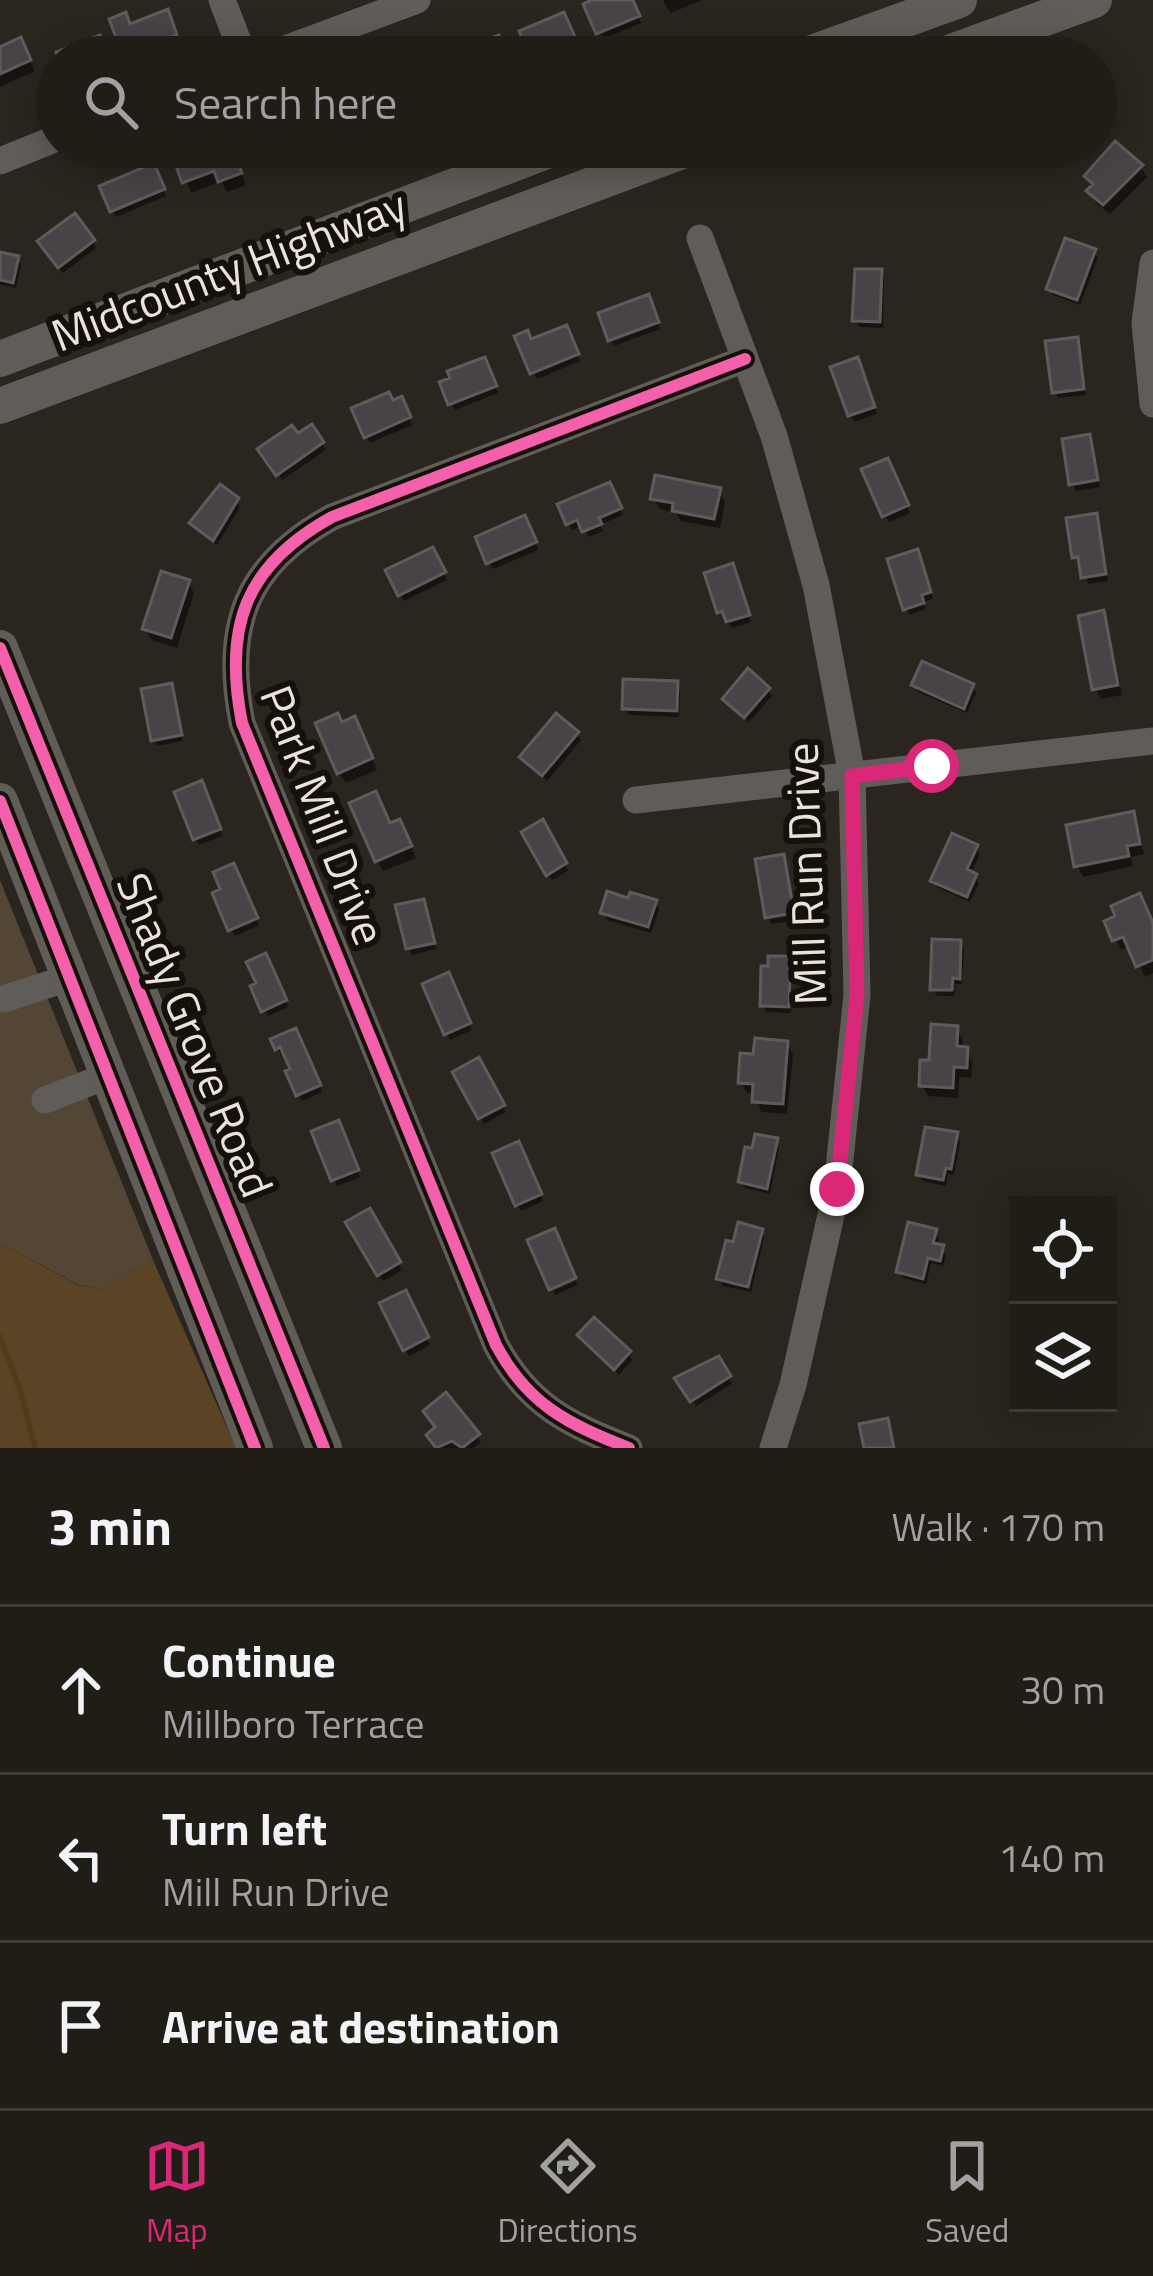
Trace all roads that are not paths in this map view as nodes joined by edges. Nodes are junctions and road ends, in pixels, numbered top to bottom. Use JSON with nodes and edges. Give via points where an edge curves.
{"nodes":[{"id":1,"x":221,"y":0,"type":"edge"},
{"id":2,"x":417,"y":0,"type":"edge"},
{"id":3,"x":959,"y":0,"type":"edge"},
{"id":4,"x":1094,"y":0,"type":"edge"},
{"id":5,"x":236,"y":36,"type":"edge"},
{"id":6,"x":320,"y":36,"type":"edge"},
{"id":7,"x":859,"y":36,"type":"edge"},
{"id":8,"x":995,"y":36,"type":"edge"},
{"id":9,"x":36,"y":146,"type":"edge"},
{"id":10,"x":0,"y":161,"type":"edge"},
{"id":11,"x":501,"y":168,"type":"edge"},
{"id":12,"x":637,"y":168,"type":"edge"},
{"id":13,"x":700,"y":238,"type":"dead end"},
{"id":14,"x":1153,"y":263,"type":"edge"},
{"id":15,"x":3,"y":357,"type":"edge"},
{"id":16,"x":745,"y":359,"type":"junction"},
{"id":17,"x":14,"y":401,"type":"edge"},
{"id":18,"x":1153,"y":404,"type":"edge"},
{"id":19,"x":0,"y":430,"type":"edge"},
{"id":20,"x":0,"y":648,"type":"edge"},
{"id":21,"x":1153,"y":741,"type":"edge"},
{"id":22,"x":852,"y":776,"type":"junction"},
{"id":23,"x":636,"y":800,"type":"dead end"},
{"id":24,"x":0,"y":801,"type":"edge"},
{"id":25,"x":71,"y":976,"type":"junction"},
{"id":26,"x":4,"y":999,"type":"dead end"},
{"id":27,"x":110,"y":1075,"type":"junction"},
{"id":28,"x":45,"y":1100,"type":"dead end"},
{"id":29,"x":255,"y":1448,"type":"edge"},
{"id":30,"x":324,"y":1448,"type":"edge"},
{"id":31,"x":629,"y":1448,"type":"edge"},
{"id":32,"x":773,"y":1448,"type":"edge"}],
"edges":[{"from":1,"to":5,"type":"street"},
{"from":2,"to":6,"type":"street"},
{"from":3,"to":7,"type":"main road"},
{"from":4,"to":8,"type":"main road"},
{"from":9,"to":10,"type":"street"},
{"from":11,"to":15,"type":"main road","name":"Midcounty Highway"},
{"from":12,"to":17,"type":"main road","name":"Midcounty Highway"},
{"from":13,"to":16,"type":"street","name":"Mill Run Drive"},
{"from":14,"to":18,"type":"street","via":[[1145,322]]},
{"from":16,"to":22,"type":"street","name":"Mill Run Drive","via":[[816,585]]},
{"from":16,"to":31,"type":"street","name":"Park Mill Drive","via":[[332,517],[295,538],[260,576],[235,637],[242,723],[496,1345],[536,1401]]},
{"from":17,"to":19,"type":"main road"},
{"from":20,"to":30,"type":"main road","name":"Shady Grove Road"},
{"from":21,"to":22,"type":"street"},
{"from":22,"to":23,"type":"street"},
{"from":22,"to":32,"type":"street","name":"Mill Run Drive","via":[[857,995],[837,1189]]},
{"from":24,"to":25,"type":"main road","name":"Shady Grove Road"},
{"from":25,"to":26,"type":"street"},
{"from":25,"to":27,"type":"main road","name":"Shady Grove Road"},
{"from":27,"to":28,"type":"street"},
{"from":27,"to":29,"type":"main road","name":"Shady Grove Road"}]}
